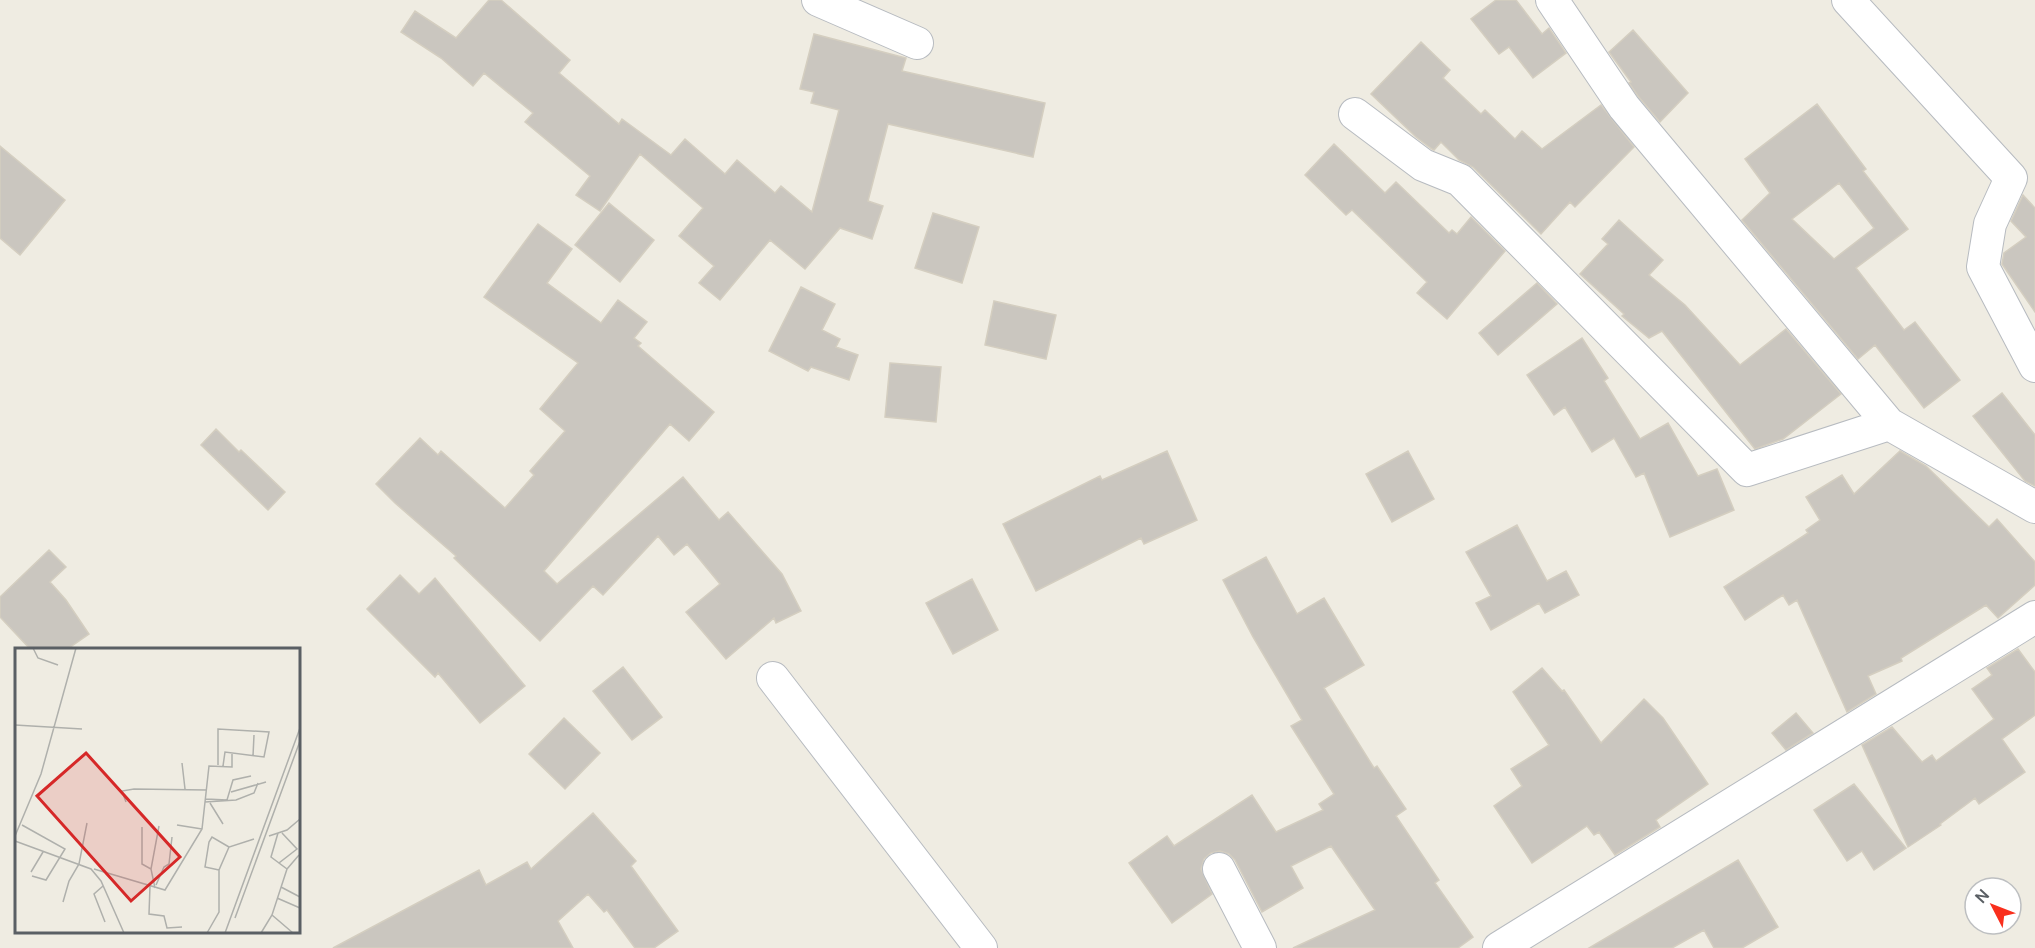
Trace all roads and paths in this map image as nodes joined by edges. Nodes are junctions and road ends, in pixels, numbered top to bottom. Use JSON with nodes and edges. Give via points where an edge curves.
{"nodes":[{"id":1,"x":818,"y":0,"type":"edge"},
{"id":2,"x":1552,"y":0,"type":"edge"},
{"id":3,"x":1848,"y":0,"type":"edge"},
{"id":4,"x":917,"y":43,"type":"dead end"},
{"id":5,"x":1354,"y":114,"type":"dead end"},
{"id":6,"x":2035,"y":366,"type":"edge"},
{"id":7,"x":1889,"y":424,"type":"junction"},
{"id":8,"x":2035,"y":507,"type":"edge"},
{"id":9,"x":2035,"y":617,"type":"edge"},
{"id":10,"x":773,"y":678,"type":"dead end"},
{"id":11,"x":1219,"y":869,"type":"dead end"},
{"id":12,"x":981,"y":948,"type":"edge"},
{"id":13,"x":1260,"y":948,"type":"edge"},
{"id":14,"x":1499,"y":948,"type":"edge"}],
"edges":[{"from":1,"to":4,"type":"street"},
{"from":2,"to":7,"type":"street","via":[[1624,107]]},
{"from":3,"to":6,"type":"street","via":[[2011,178],[1990,224],[1983,267]]},
{"from":5,"to":7,"type":"street","via":[[1423,165],[1460,180],[1747,470]]},
{"from":7,"to":8,"type":"street"},
{"from":9,"to":14,"type":"street"},
{"from":10,"to":12,"type":"street"},
{"from":11,"to":13,"type":"street"}]}
